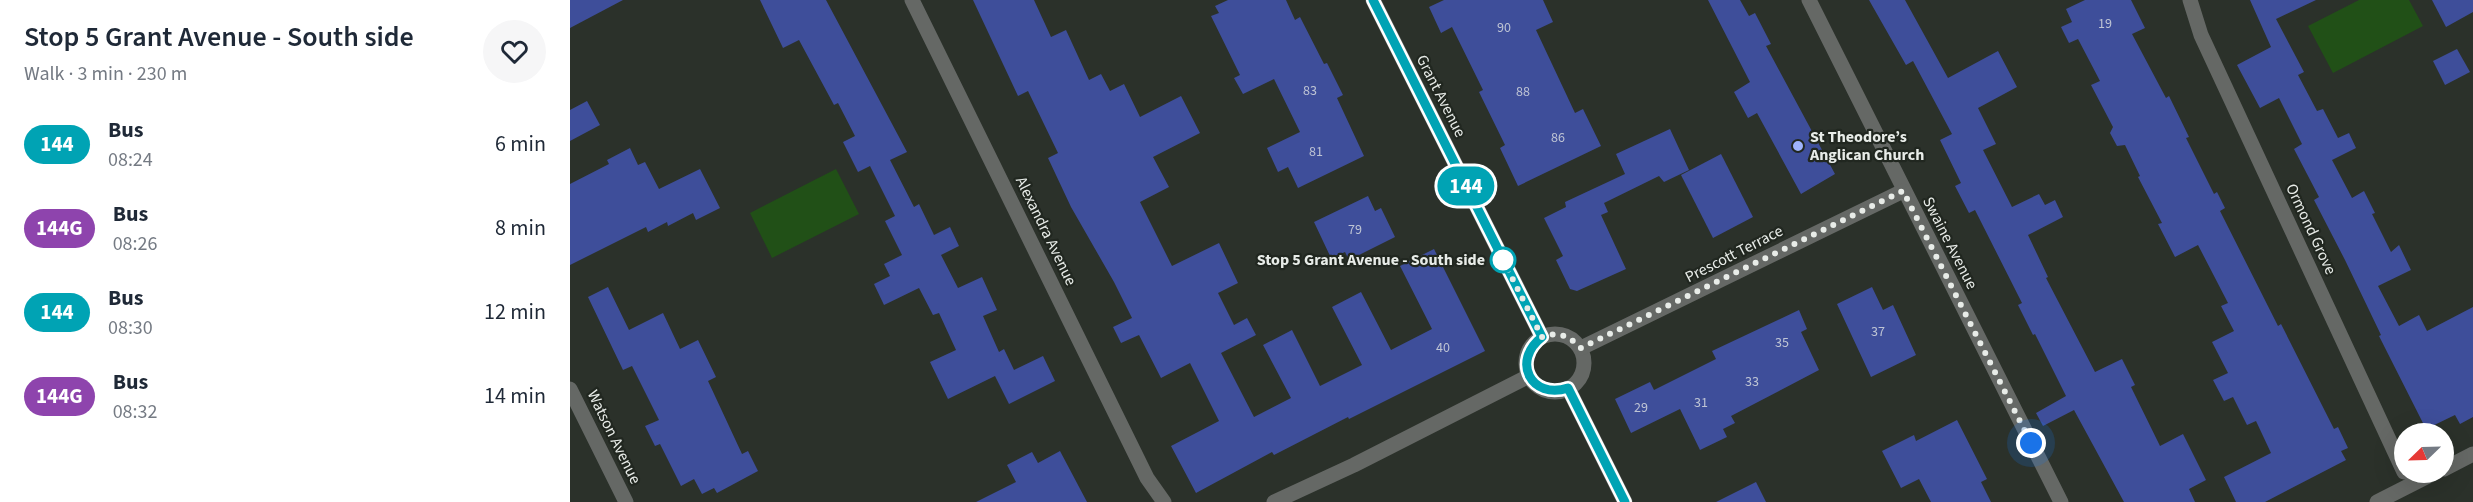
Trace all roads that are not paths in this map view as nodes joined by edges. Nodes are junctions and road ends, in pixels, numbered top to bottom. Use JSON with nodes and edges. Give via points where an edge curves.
{"nodes":[{"id":1,"x":912,"y":0,"type":"edge"},
{"id":2,"x":1373,"y":0,"type":"edge"},
{"id":3,"x":1809,"y":0,"type":"edge"},
{"id":4,"x":2190,"y":0,"type":"edge"},
{"id":5,"x":1903,"y":191,"type":"junction"},
{"id":6,"x":1542,"y":337,"type":"junction"},
{"id":7,"x":1581,"y":348,"type":"junction"},
{"id":8,"x":1528,"y":376,"type":"junction"},
{"id":9,"x":1568,"y":388,"type":"junction"},
{"id":10,"x":570,"y":389,"type":"edge"},
{"id":11,"x":2394,"y":448,"type":"edge"},
{"id":12,"x":2472,"y":457,"type":"edge"},
{"id":13,"x":2454,"y":465,"type":"edge"},
{"id":14,"x":1147,"y":478,"type":"junction"},
{"id":15,"x":2399,"y":483,"type":"edge"},
{"id":16,"x":626,"y":502,"type":"edge"},
{"id":17,"x":1152,"y":502,"type":"edge"},
{"id":18,"x":1164,"y":502,"type":"edge"},
{"id":19,"x":1274,"y":502,"type":"edge"},
{"id":20,"x":1625,"y":502,"type":"edge"},
{"id":21,"x":2061,"y":502,"type":"edge"},
{"id":22,"x":2377,"y":502,"type":"edge"}],
"edges":[{"from":1,"to":14,"type":"street","name":"Alexandra Avenue"},
{"from":2,"to":6,"type":"street","name":"Grant Avenue"},
{"from":3,"to":5,"type":"street","name":"Swaine Avenue"},
{"from":4,"to":11,"type":"street","name":"Ormond Grove","via":[[2201,35]]},
{"from":5,"to":7,"type":"street","name":"Prescott Terrace"},
{"from":5,"to":21,"type":"street","name":"Swaine Avenue"},
{"from":6,"to":7,"type":"street","via":[[1561,334]]},
{"from":6,"to":8,"type":"street","via":[[1528,352]]},
{"from":7,"to":9,"type":"street","via":[[1584,366]]},
{"from":8,"to":9,"type":"street","via":[[1548,391]]},
{"from":8,"to":19,"type":"street"},
{"from":9,"to":20,"type":"street"},
{"from":10,"to":16,"type":"street","name":"Watson Avenue"},
{"from":12,"to":13,"type":"street"},
{"from":14,"to":17,"type":"street","name":"Alexandra Avenue"},
{"from":14,"to":18,"type":"street","name":"Alexandra Avenue"},
{"from":15,"to":22,"type":"street"}]}
